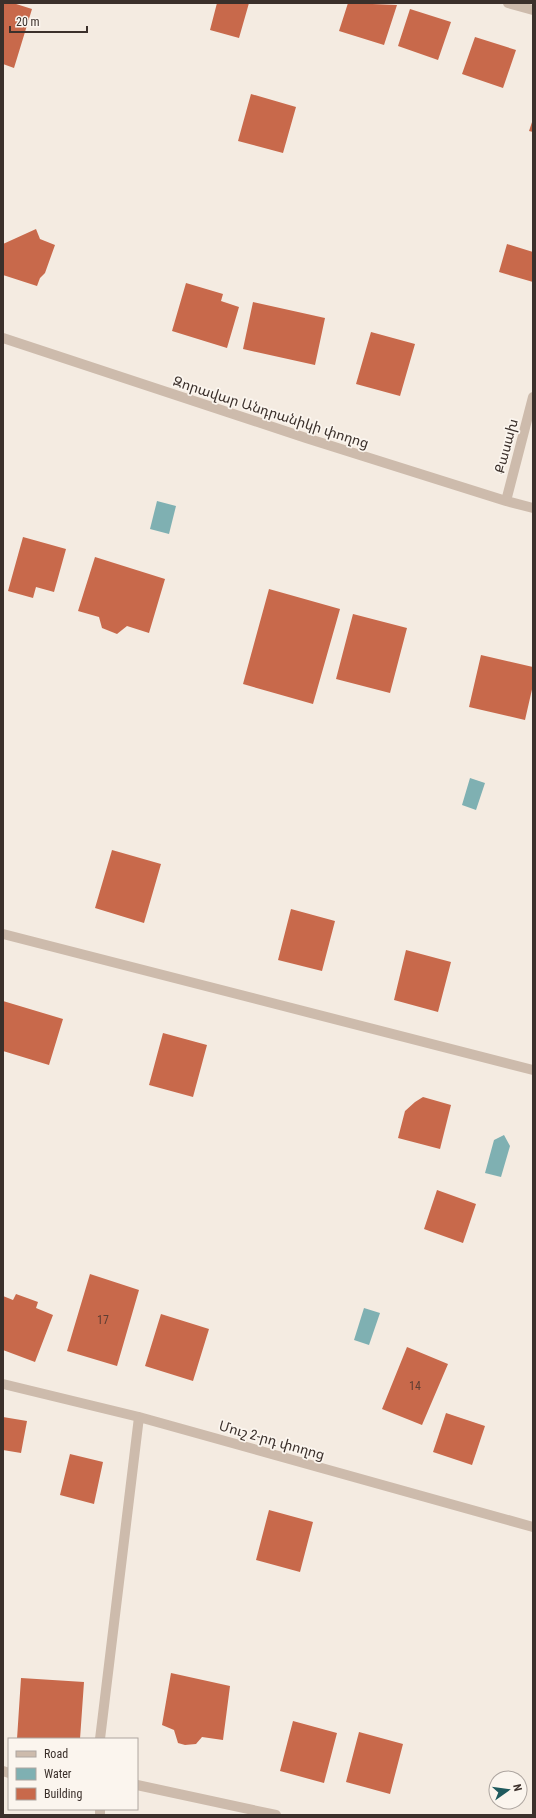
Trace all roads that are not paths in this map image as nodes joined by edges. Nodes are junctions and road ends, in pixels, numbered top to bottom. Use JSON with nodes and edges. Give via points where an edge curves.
{"nodes":[{"id":1,"x":508,"y":3,"type":"edge"},
{"id":2,"x":533,"y":10,"type":"edge"},
{"id":3,"x":3,"y":338,"type":"edge"},
{"id":4,"x":533,"y":397,"type":"edge"},
{"id":5,"x":506,"y":501,"type":"junction"},
{"id":6,"x":533,"y":508,"type":"edge"},
{"id":7,"x":3,"y":934,"type":"edge"},
{"id":8,"x":533,"y":1070,"type":"edge"},
{"id":9,"x":3,"y":1384,"type":"edge"},
{"id":10,"x":139,"y":1417,"type":"junction"},
{"id":11,"x":533,"y":1527,"type":"edge"},
{"id":12,"x":100,"y":1738,"type":"edge"},
{"id":13,"x":138,"y":1785,"type":"edge"},
{"id":14,"x":276,"y":1815,"type":"edge"}],
"edges":[{"from":1,"to":2,"type":"street"},
{"from":3,"to":5,"type":"street","name":"Զորավար Անդրանիկի փողոց","via":[[291,434]]},
{"from":4,"to":5,"type":"street","name":"Քասախ"},
{"from":5,"to":6,"type":"street","name":"Զորավար Անդրանիկի փողոց"},
{"from":7,"to":8,"type":"street"},
{"from":9,"to":10,"type":"street","name":"Մուշ 2-րդ փողոց"},
{"from":10,"to":11,"type":"street","name":"Մուշ 2-րդ փողոց"},
{"from":10,"to":12,"type":"street"},
{"from":13,"to":14,"type":"street"}]}
